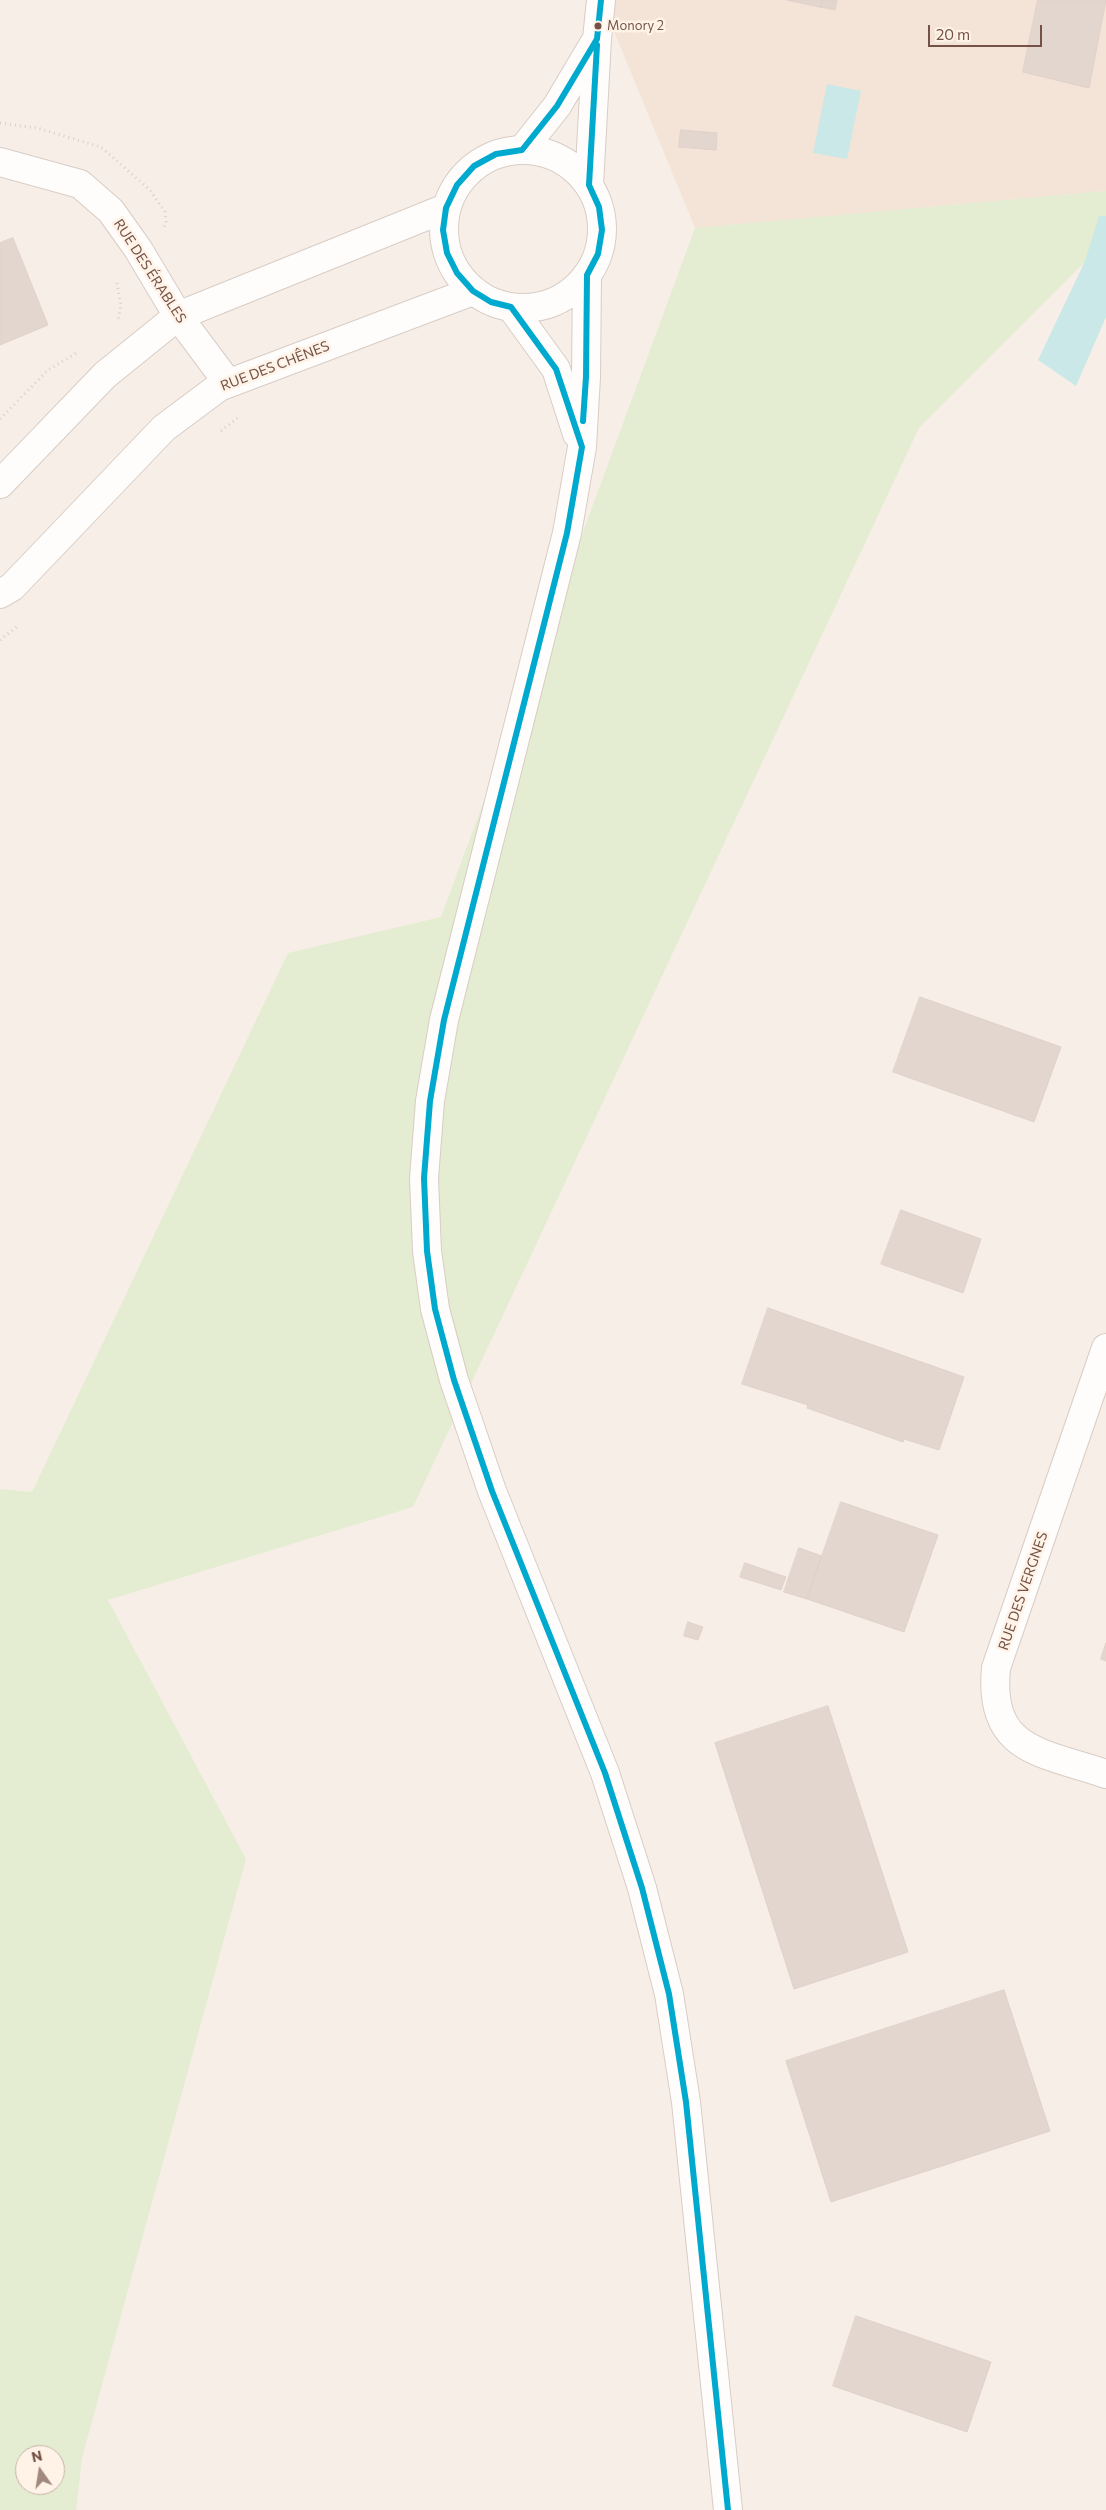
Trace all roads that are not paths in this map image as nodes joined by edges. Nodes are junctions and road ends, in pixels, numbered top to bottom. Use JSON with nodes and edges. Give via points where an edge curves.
{"nodes":[{"id":1,"x":601,"y":0,"type":"edge"},
{"id":2,"x":597,"y":39,"type":"junction"},
{"id":3,"x":522,"y":150,"type":"junction"},
{"id":4,"x":0,"y":162,"type":"edge"},
{"id":5,"x":589,"y":185,"type":"junction"},
{"id":6,"x":446,"y":208,"type":"junction"},
{"id":7,"x":587,"y":275,"type":"junction"},
{"id":8,"x":473,"y":291,"type":"junction"},
{"id":9,"x":511,"y":307,"type":"junction"},
{"id":10,"x":178,"y":316,"type":"junction"},
{"id":11,"x":228,"y":383,"type":"junction"},
{"id":12,"x":582,"y":448,"type":"junction"},
{"id":13,"x":0,"y":484,"type":"edge"},
{"id":14,"x":0,"y":594,"type":"edge"},
{"id":15,"x":1106,"y":1348,"type":"edge"},
{"id":16,"x":1106,"y":1774,"type":"edge"},
{"id":17,"x":728,"y":2510,"type":"edge"}],
"edges":[{"from":1,"to":2,"type":"street"},
{"from":2,"to":3,"type":"street","via":[[557,106]]},
{"from":2,"to":5,"type":"street"},
{"from":3,"to":5,"type":"street","via":[[548,153],[571,166]]},
{"from":3,"to":6,"type":"street","via":[[496,154],[474,166],[456,185]]},
{"from":4,"to":10,"type":"street","name":"RUE DES ÉRABLES","via":[[80,184],[111,210]]},
{"from":5,"to":7,"type":"street","via":[[599,207],[602,230],[598,254]]},
{"from":6,"to":8,"type":"street","via":[[443,230],[447,253],[457,273]]},
{"from":6,"to":10,"type":"street"},
{"from":7,"to":9,"type":"street","via":[[572,290],[553,301],[533,308]]},
{"from":7,"to":12,"type":"street"},
{"from":8,"to":9,"type":"street","via":[[491,302]]},
{"from":8,"to":11,"type":"street","name":"RUE DES CHÊNES"},
{"from":9,"to":12,"type":"street","via":[[556,369]]},
{"from":10,"to":11,"type":"street","name":"RUE DES ÉRABLES"},
{"from":10,"to":13,"type":"street","via":[[106,376]]},
{"from":11,"to":14,"type":"street","name":"RUE DES CHÊNES","via":[[218,386],[164,428],[12,588]]},
{"from":12,"to":17,"type":"street","via":[[567,533],[444,1020],[430,1101],[424,1178],[427,1252],[435,1309],[454,1380],[492,1491],[605,1773],[642,1888],[669,1994],[686,2102]]},
{"from":15,"to":16,"type":"street","name":"RUE DES VERGNES","via":[[996,1668],[994,1692],[998,1714],[1010,1734],[1030,1748]]}]}
